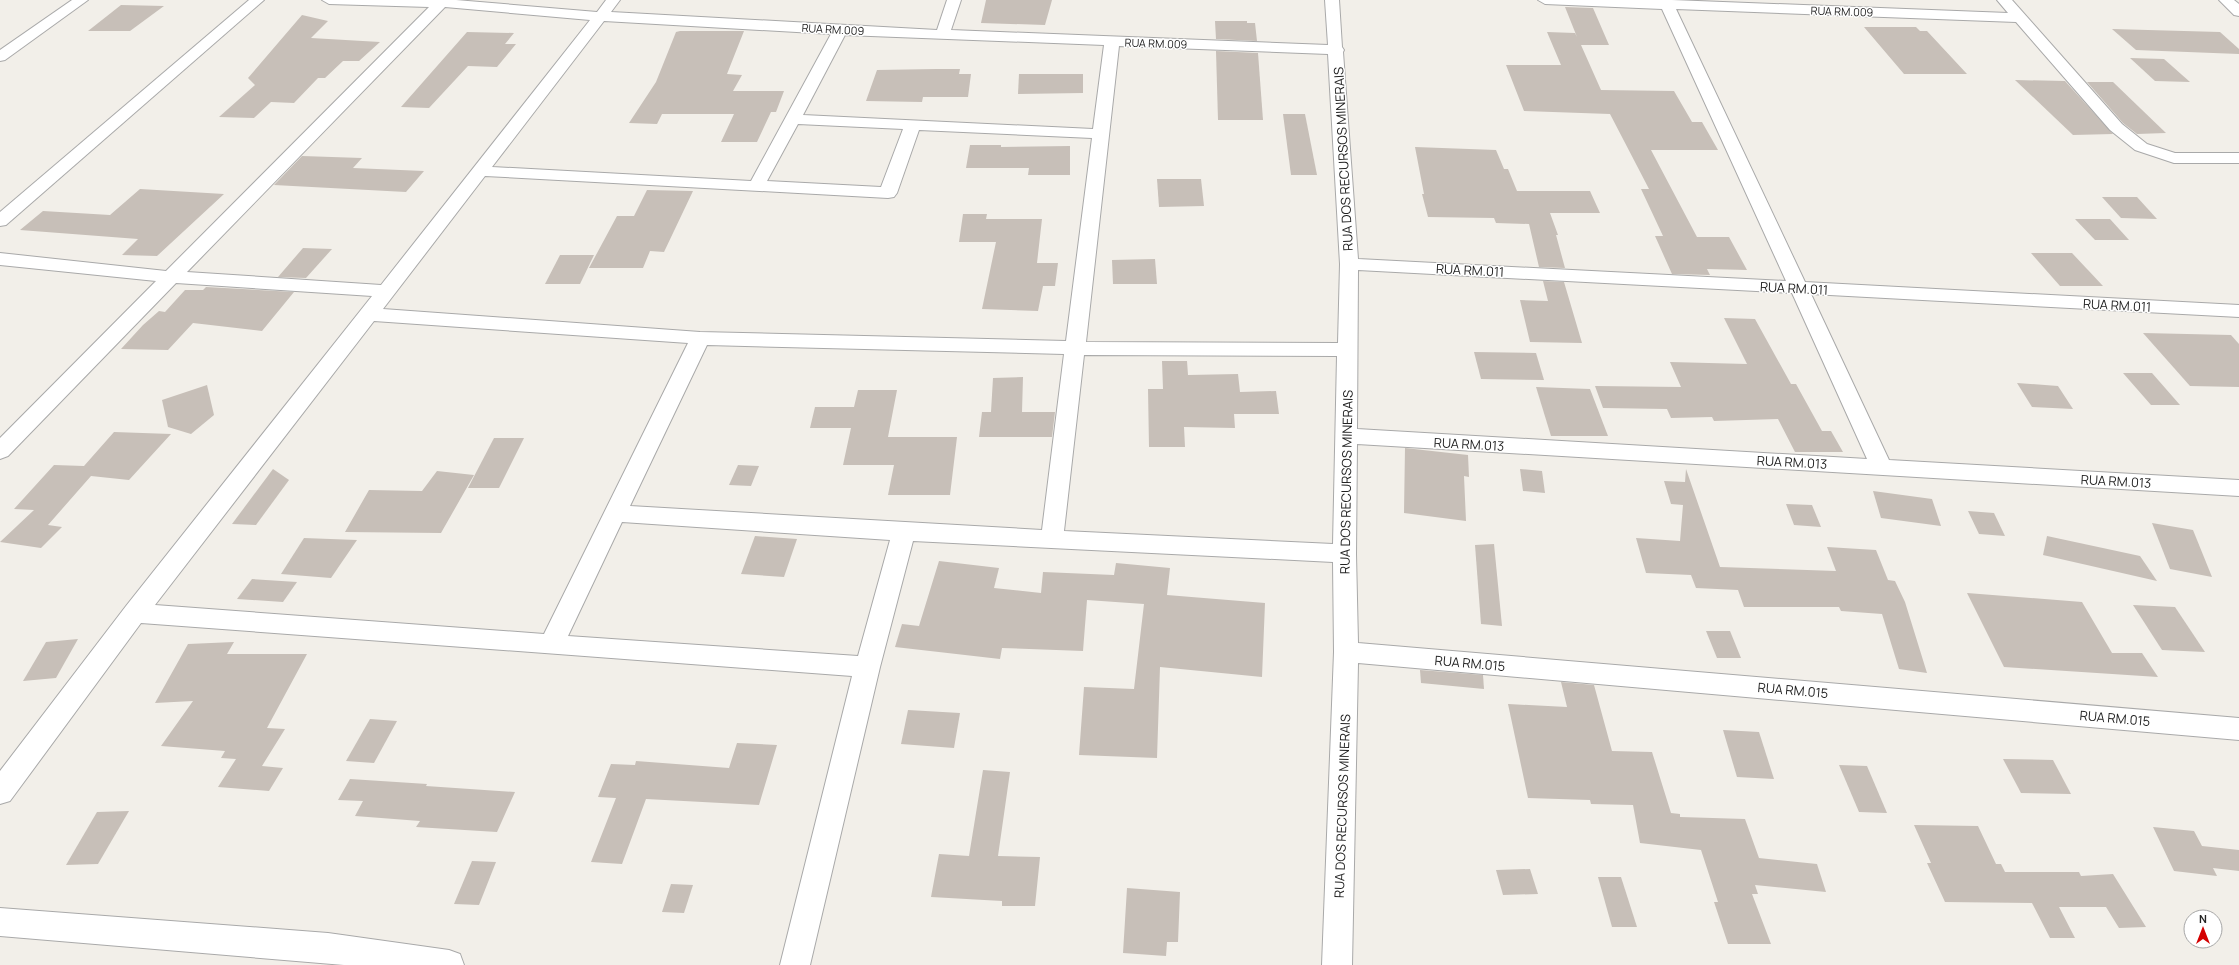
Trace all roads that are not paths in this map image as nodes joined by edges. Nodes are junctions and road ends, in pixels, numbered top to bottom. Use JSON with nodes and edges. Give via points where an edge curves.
{"nodes":[{"id":1,"x":81,"y":0,"type":"edge"},
{"id":2,"x":257,"y":0,"type":"edge"},
{"id":3,"x":329,"y":0,"type":"edge"},
{"id":4,"x":613,"y":0,"type":"edge"},
{"id":5,"x":954,"y":0,"type":"edge"},
{"id":6,"x":1332,"y":0,"type":"edge"},
{"id":7,"x":1545,"y":0,"type":"edge"},
{"id":8,"x":2004,"y":0,"type":"edge"},
{"id":9,"x":2226,"y":0,"type":"edge"},
{"id":10,"x":443,"y":2,"type":"edge"},
{"id":11,"x":1666,"y":2,"type":"edge"},
{"id":12,"x":2239,"y":12,"type":"edge"},
{"id":13,"x":599,"y":16,"type":"junction"},
{"id":14,"x":2018,"y":18,"type":"junction"},
{"id":15,"x":840,"y":30,"type":"junction"},
{"id":16,"x":943,"y":34,"type":"junction"},
{"id":17,"x":1112,"y":41,"type":"junction"},
{"id":18,"x":1337,"y":50,"type":"junction"},
{"id":19,"x":0,"y":58,"type":"edge"},
{"id":20,"x":791,"y":119,"type":"junction"},
{"id":21,"x":912,"y":126,"type":"junction"},
{"id":22,"x":1102,"y":134,"type":"junction"},
{"id":23,"x":2239,"y":158,"type":"edge"},
{"id":24,"x":479,"y":171,"type":"junction"},
{"id":25,"x":757,"y":185,"type":"junction"},
{"id":26,"x":0,"y":221,"type":"edge"},
{"id":27,"x":0,"y":259,"type":"edge"},
{"id":28,"x":1348,"y":264,"type":"junction"},
{"id":29,"x":171,"y":277,"type":"junction"},
{"id":30,"x":1798,"y":289,"type":"junction"},
{"id":31,"x":388,"y":291,"type":"junction"},
{"id":32,"x":2239,"y":311,"type":"edge"},
{"id":33,"x":368,"y":314,"type":"junction"},
{"id":34,"x":700,"y":338,"type":"junction"},
{"id":35,"x":1076,"y":348,"type":"junction"},
{"id":36,"x":1348,"y":350,"type":"junction"},
{"id":37,"x":1346,"y":436,"type":"junction"},
{"id":38,"x":0,"y":451,"type":"edge"},
{"id":39,"x":1882,"y":467,"type":"junction"},
{"id":40,"x":2239,"y":488,"type":"edge"},
{"id":41,"x":614,"y":513,"type":"junction"},
{"id":42,"x":904,"y":532,"type":"junction"},
{"id":43,"x":1052,"y":540,"type":"junction"},
{"id":44,"x":1344,"y":554,"type":"junction"},
{"id":45,"x":135,"y":613,"type":"junction"},
{"id":46,"x":550,"y":645,"type":"junction"},
{"id":47,"x":1346,"y":652,"type":"junction"},
{"id":48,"x":867,"y":667,"type":"junction"},
{"id":49,"x":2239,"y":729,"type":"edge"},
{"id":50,"x":0,"y":792,"type":"edge"},
{"id":51,"x":0,"y":922,"type":"edge"},
{"id":52,"x":323,"y":956,"type":"edge"},
{"id":53,"x":449,"y":965,"type":"edge"},
{"id":54,"x":795,"y":965,"type":"edge"},
{"id":55,"x":1337,"y":965,"type":"edge"}],
"edges":[{"from":1,"to":19,"type":"street"},
{"from":2,"to":26,"type":"street"},
{"from":3,"to":10,"type":"street","name":"RUA RM.009"},
{"from":4,"to":13,"type":"street"},
{"from":5,"to":16,"type":"street"},
{"from":6,"to":18,"type":"street","name":"RUA DOS RECURSOS MINERAIS"},
{"from":7,"to":11,"type":"street","name":"RUA RM.009"},
{"from":8,"to":14,"type":"street"},
{"from":9,"to":12,"type":"street"},
{"from":10,"to":13,"type":"street","name":"RUA RM.009"},
{"from":10,"to":29,"type":"street"},
{"from":11,"to":14,"type":"street","name":"RUA RM.009"},
{"from":11,"to":30,"type":"street"},
{"from":13,"to":15,"type":"street","name":"RUA RM.009"},
{"from":13,"to":24,"type":"street"},
{"from":14,"to":23,"type":"street","via":[[2116,127],[2141,147],[2174,158]]},
{"from":15,"to":16,"type":"street","name":"RUA RM.009"},
{"from":15,"to":20,"type":"street"},
{"from":16,"to":17,"type":"street","name":"RUA RM.009"},
{"from":17,"to":18,"type":"street","name":"RUA RM.009"},
{"from":17,"to":22,"type":"street"},
{"from":18,"to":28,"type":"street","name":"RUA DOS RECURSOS MINERAIS"},
{"from":20,"to":21,"type":"street"},
{"from":20,"to":25,"type":"street"},
{"from":21,"to":22,"type":"street"},
{"from":21,"to":25,"type":"street","via":[[888,193]]},
{"from":22,"to":35,"type":"street"},
{"from":24,"to":25,"type":"street"},
{"from":24,"to":31,"type":"street"},
{"from":27,"to":29,"type":"street"},
{"from":28,"to":30,"type":"street","name":"RUA RM.011"},
{"from":28,"to":36,"type":"street","name":"RUA DOS RECURSOS MINERAIS"},
{"from":29,"to":31,"type":"street"},
{"from":29,"to":38,"type":"street"},
{"from":30,"to":32,"type":"street","name":"RUA RM.011"},
{"from":30,"to":39,"type":"street"},
{"from":31,"to":33,"type":"street"},
{"from":33,"to":34,"type":"street"},
{"from":33,"to":45,"type":"street"},
{"from":34,"to":35,"type":"street"},
{"from":34,"to":41,"type":"street"},
{"from":35,"to":36,"type":"street"},
{"from":35,"to":43,"type":"street"},
{"from":36,"to":37,"type":"street","name":"RUA DOS RECURSOS MINERAIS"},
{"from":37,"to":39,"type":"street","name":"RUA RM.013"},
{"from":37,"to":44,"type":"street","name":"RUA DOS RECURSOS MINERAIS"},
{"from":39,"to":40,"type":"street","name":"RUA RM.013"},
{"from":41,"to":42,"type":"street"},
{"from":41,"to":46,"type":"street"},
{"from":42,"to":43,"type":"street"},
{"from":42,"to":48,"type":"street"},
{"from":43,"to":44,"type":"street"},
{"from":44,"to":47,"type":"street","name":"RUA DOS RECURSOS MINERAIS"},
{"from":45,"to":46,"type":"street"},
{"from":45,"to":50,"type":"street"},
{"from":46,"to":48,"type":"street"},
{"from":47,"to":49,"type":"street","name":"RUA RM.015"},
{"from":47,"to":55,"type":"street","name":"RUA DOS RECURSOS MINERAIS"},
{"from":48,"to":54,"type":"street"},
{"from":51,"to":52,"type":"street"},
{"from":52,"to":53,"type":"street"}]}
